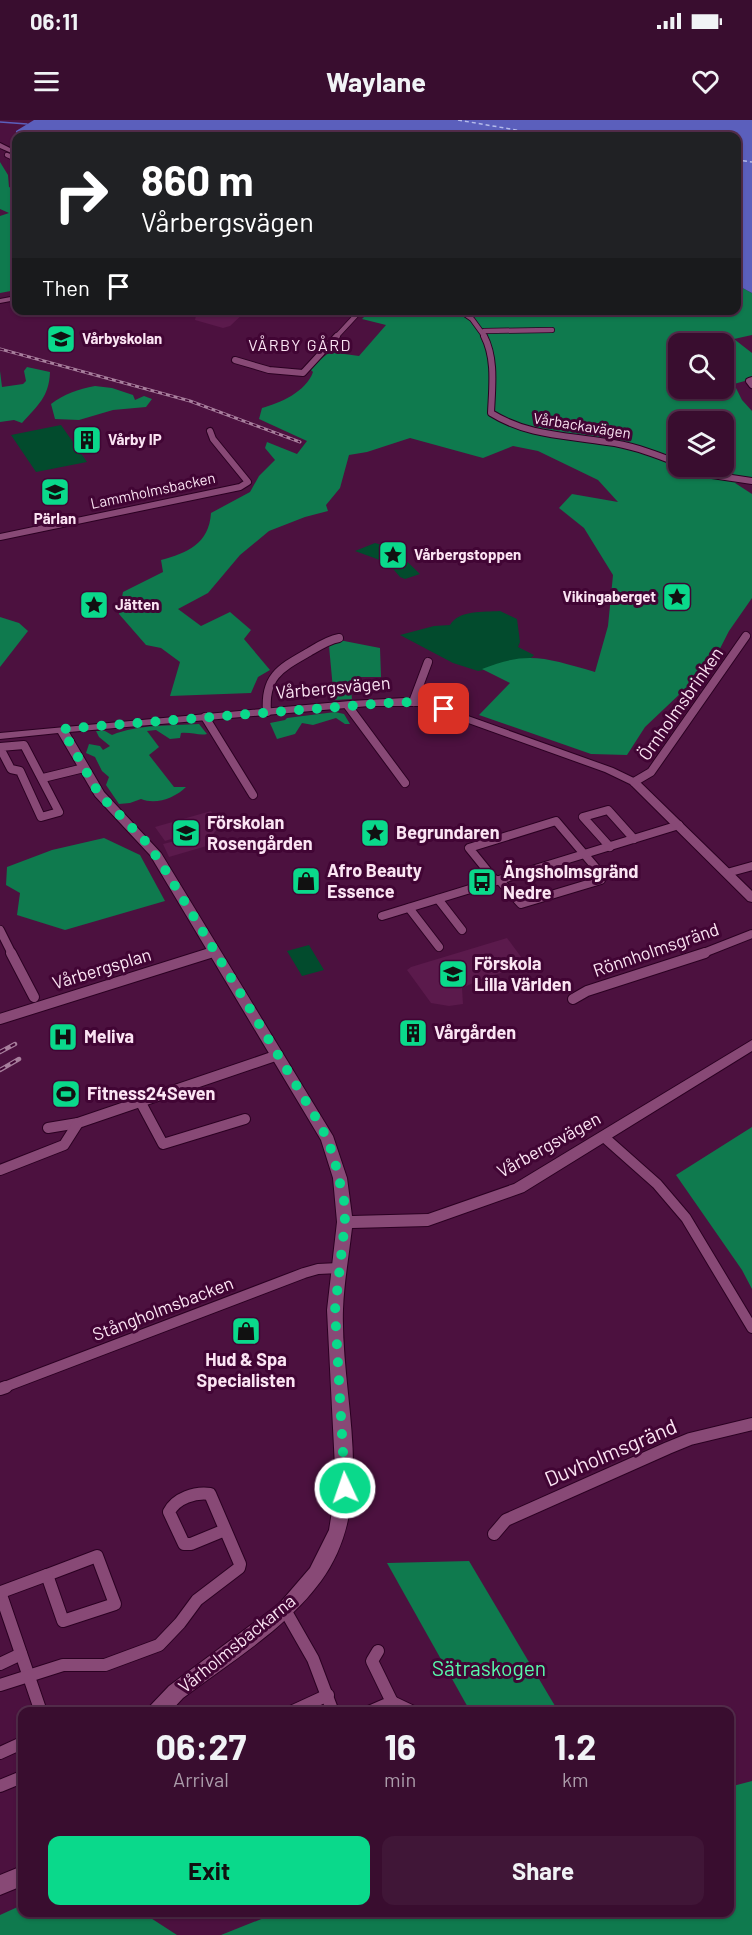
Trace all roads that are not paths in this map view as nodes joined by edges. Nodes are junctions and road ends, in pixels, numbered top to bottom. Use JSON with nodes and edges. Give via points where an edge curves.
{"nodes":[{"id":1,"x":7,"y":155,"type":"dead end"},
{"id":2,"x":12,"y":156,"type":"edge"},
{"id":3,"x":357,"y":315,"type":"edge"},
{"id":4,"x":465,"y":315,"type":"edge"},
{"id":5,"x":552,"y":330,"type":"dead end"},
{"id":6,"x":484,"y":332,"type":"junction"},
{"id":7,"x":235,"y":360,"type":"dead end"},
{"id":8,"x":752,"y":380,"type":"edge"},
{"id":9,"x":752,"y":385,"type":"edge"},
{"id":10,"x":210,"y":431,"type":"dead end"},
{"id":11,"x":668,"y":460,"type":"edge"},
{"id":12,"x":722,"y":477,"type":"edge"},
{"id":13,"x":751,"y":483,"type":"edge"},
{"id":14,"x":0,"y":537,"type":"edge"},
{"id":15,"x":746,"y":636,"type":"dead end"},
{"id":16,"x":339,"y":638,"type":"dead end"},
{"id":17,"x":428,"y":662,"type":"dead end"},
{"id":18,"x":413,"y":702,"type":"junction"},
{"id":19,"x":348,"y":706,"type":"junction"},
{"id":20,"x":267,"y":712,"type":"junction"},
{"id":21,"x":204,"y":717,"type":"junction"},
{"id":22,"x":62,"y":729,"type":"junction"},
{"id":23,"x":0,"y":736,"type":"edge"},
{"id":24,"x":0,"y":747,"type":"edge"},
{"id":25,"x":84,"y":768,"type":"junction"},
{"id":26,"x":43,"y":778,"type":"junction"},
{"id":27,"x":634,"y":782,"type":"junction"},
{"id":28,"x":405,"y":783,"type":"dead end"},
{"id":29,"x":253,"y":795,"type":"dead end"},
{"id":30,"x":679,"y":825,"type":"junction"},
{"id":31,"x":634,"y":839,"type":"junction"},
{"id":32,"x":610,"y":846,"type":"junction"},
{"id":33,"x":584,"y":855,"type":"junction"},
{"id":34,"x":752,"y":866,"type":"edge"},
{"id":35,"x":727,"y":873,"type":"junction"},
{"id":36,"x":500,"y":881,"type":"junction"},
{"id":37,"x":752,"y":898,"type":"edge"},
{"id":38,"x":438,"y":899,"type":"junction"},
{"id":39,"x":409,"y":908,"type":"junction"},
{"id":40,"x":382,"y":916,"type":"dead end"},
{"id":41,"x":0,"y":930,"type":"edge"},
{"id":42,"x":462,"y":930,"type":"dead end"},
{"id":43,"x":752,"y":934,"type":"edge"},
{"id":44,"x":439,"y":947,"type":"dead end"},
{"id":45,"x":215,"y":951,"type":"junction"},
{"id":46,"x":34,"y":997,"type":"dead end"},
{"id":47,"x":573,"y":999,"type":"dead end"},
{"id":48,"x":0,"y":1019,"type":"edge"},
{"id":49,"x":752,"y":1045,"type":"edge"},
{"id":50,"x":278,"y":1055,"type":"junction"},
{"id":51,"x":140,"y":1101,"type":"junction"},
{"id":52,"x":244,"y":1119,"type":"dead end"},
{"id":53,"x":78,"y":1123,"type":"junction"},
{"id":54,"x":48,"y":1128,"type":"dead end"},
{"id":55,"x":604,"y":1137,"type":"junction"},
{"id":56,"x":0,"y":1170,"type":"edge"},
{"id":57,"x":345,"y":1222,"type":"junction"},
{"id":58,"x":339,"y":1268,"type":"junction"},
{"id":59,"x":752,"y":1328,"type":"edge"},
{"id":60,"x":0,"y":1389,"type":"edge"},
{"id":61,"x":752,"y":1424,"type":"edge"},
{"id":62,"x":225,"y":1530,"type":"junction"},
{"id":63,"x":494,"y":1534,"type":"dead end"},
{"id":64,"x":47,"y":1574,"type":"junction"},
{"id":65,"x":0,"y":1592,"type":"edge"},
{"id":66,"x":285,"y":1610,"type":"junction"},
{"id":67,"x":378,"y":1651,"type":"dead end"},
{"id":68,"x":21,"y":1654,"type":"junction"},
{"id":69,"x":0,"y":1664,"type":"edge"},
{"id":70,"x":28,"y":1675,"type":"junction"},
{"id":71,"x":0,"y":1685,"type":"edge"},
{"id":72,"x":328,"y":1695,"type":"junction"},
{"id":73,"x":392,"y":1702,"type":"junction"},
{"id":74,"x":38,"y":1707,"type":"edge"},
{"id":75,"x":162,"y":1707,"type":"edge"},
{"id":76,"x":302,"y":1707,"type":"edge"},
{"id":77,"x":332,"y":1707,"type":"edge"},
{"id":78,"x":380,"y":1707,"type":"edge"},
{"id":79,"x":402,"y":1707,"type":"edge"},
{"id":80,"x":18,"y":1745,"type":"edge"},
{"id":81,"x":0,"y":1753,"type":"edge"},
{"id":82,"x":18,"y":1779,"type":"edge"},
{"id":83,"x":0,"y":1786,"type":"edge"},
{"id":84,"x":18,"y":1878,"type":"edge"},
{"id":85,"x":0,"y":1885,"type":"edge"}],
"edges":[{"from":1,"to":2,"type":"street"},
{"from":3,"to":7,"type":"street","via":[[303,372],[247,366]]},
{"from":4,"to":6,"type":"street"},
{"from":5,"to":6,"type":"street"},
{"from":6,"to":11,"type":"street","name":"Vårbackavägen","via":[[491,355],[491,413],[504,423],[528,433],[624,445]]},
{"from":8,"to":9,"type":"street"},
{"from":10,"to":14,"type":"street","name":"Lammholmsbacken","via":[[248,482],[240,487]]},
{"from":12,"to":13,"type":"street"},
{"from":15,"to":27,"type":"street","name":"Örnholmsbrinken","via":[[651,772]]},
{"from":16,"to":20,"type":"street","via":[[284,666],[273,677],[265,698]]},
{"from":17,"to":18,"type":"street"},
{"from":18,"to":19,"type":"street","name":"Vårbergsvägen"},
{"from":18,"to":27,"type":"street","name":"Vårbergsvägen","via":[[444,709]]},
{"from":19,"to":20,"type":"street","name":"Vårbergsvägen"},
{"from":19,"to":28,"type":"street"},
{"from":20,"to":21,"type":"street","name":"Vårbergsvägen"},
{"from":21,"to":22,"type":"street","name":"Vårbergsvägen"},
{"from":21,"to":29,"type":"street"},
{"from":22,"to":23,"type":"street","name":"Vårbergsvägen"},
{"from":22,"to":25,"type":"street","name":"Vårholmsbackarna"},
{"from":24,"to":26,"type":"street","via":[[24,745]]},
{"from":24,"to":26,"type":"street","via":[[12,769],[20,771],[41,817],[59,812]]},
{"from":25,"to":26,"type":"street"},
{"from":25,"to":45,"type":"street","name":"Vårholmsbackarna","via":[[106,802],[155,853]]},
{"from":27,"to":30,"type":"street","name":"Vårbergsvägen"},
{"from":30,"to":31,"type":"street"},
{"from":30,"to":35,"type":"street","name":"Vårbergsvägen"},
{"from":31,"to":32,"type":"street"},
{"from":31,"to":32,"type":"street","via":[[608,810],[583,817]]},
{"from":32,"to":33,"type":"street"},
{"from":33,"to":36,"type":"street"},
{"from":33,"to":36,"type":"street","via":[[602,875],[601,880],[521,904]]},
{"from":33,"to":36,"type":"street","via":[[556,821],[469,848]]},
{"from":34,"to":35,"type":"street"},
{"from":35,"to":37,"type":"street","name":"Vårbergsvägen"},
{"from":36,"to":38,"type":"street"},
{"from":38,"to":39,"type":"street"},
{"from":38,"to":42,"type":"street"},
{"from":39,"to":40,"type":"street"},
{"from":39,"to":44,"type":"street"},
{"from":41,"to":46,"type":"street"},
{"from":43,"to":47,"type":"street","name":"Rönnholmsgränd"},
{"from":45,"to":48,"type":"street","name":"Vårbergsplan"},
{"from":45,"to":50,"type":"street","name":"Vårholmsbackarna"},
{"from":49,"to":55,"type":"street","name":"Vårbergsvägen"},
{"from":50,"to":51,"type":"street"},
{"from":50,"to":57,"type":"street","name":"Vårholmsbackarna","via":[[322,1128],[333,1154]]},
{"from":51,"to":52,"type":"street","via":[[163,1144]]},
{"from":51,"to":53,"type":"street"},
{"from":53,"to":54,"type":"street"},
{"from":53,"to":56,"type":"street","via":[[64,1145]]},
{"from":55,"to":57,"type":"street","name":"Vårbergsvägen","via":[[519,1188],[442,1216],[413,1222]]},
{"from":55,"to":59,"type":"street","via":[[657,1184],[686,1218]]},
{"from":57,"to":58,"type":"street","name":"Vårholmsbackarna"},
{"from":58,"to":60,"type":"street","name":"Stångholmsbacken","via":[[304,1273]]},
{"from":58,"to":66,"type":"street","name":"Vårholmsbackarna","via":[[335,1310],[345,1488],[342,1514],[332,1545],[316,1574]]},
{"from":61,"to":63,"type":"street","name":"Duvholmsgränd","via":[[668,1448],[506,1520]]},
{"from":62,"to":62,"type":"street","via":[[184,1544],[170,1507],[205,1492],[210,1494]]},
{"from":62,"to":70,"type":"street","via":[[239,1559],[239,1568],[197,1600],[164,1641],[105,1665],[63,1665]]},
{"from":64,"to":64,"type":"street","via":[[63,1621],[116,1604],[97,1556]]},
{"from":64,"to":65,"type":"street"},
{"from":65,"to":68,"type":"street"},
{"from":66,"to":72,"type":"street","via":[[292,1617]]},
{"from":66,"to":75,"type":"street","name":"Vårholmsbackarna"},
{"from":67,"to":73,"type":"street","via":[[372,1661]]},
{"from":68,"to":69,"type":"street"},
{"from":68,"to":70,"type":"street"},
{"from":70,"to":71,"type":"street"},
{"from":70,"to":74,"type":"street"},
{"from":72,"to":76,"type":"street"},
{"from":72,"to":77,"type":"street"},
{"from":73,"to":78,"type":"street"},
{"from":73,"to":79,"type":"street"},
{"from":80,"to":81,"type":"street"},
{"from":82,"to":83,"type":"street"},
{"from":84,"to":85,"type":"street"}]}
